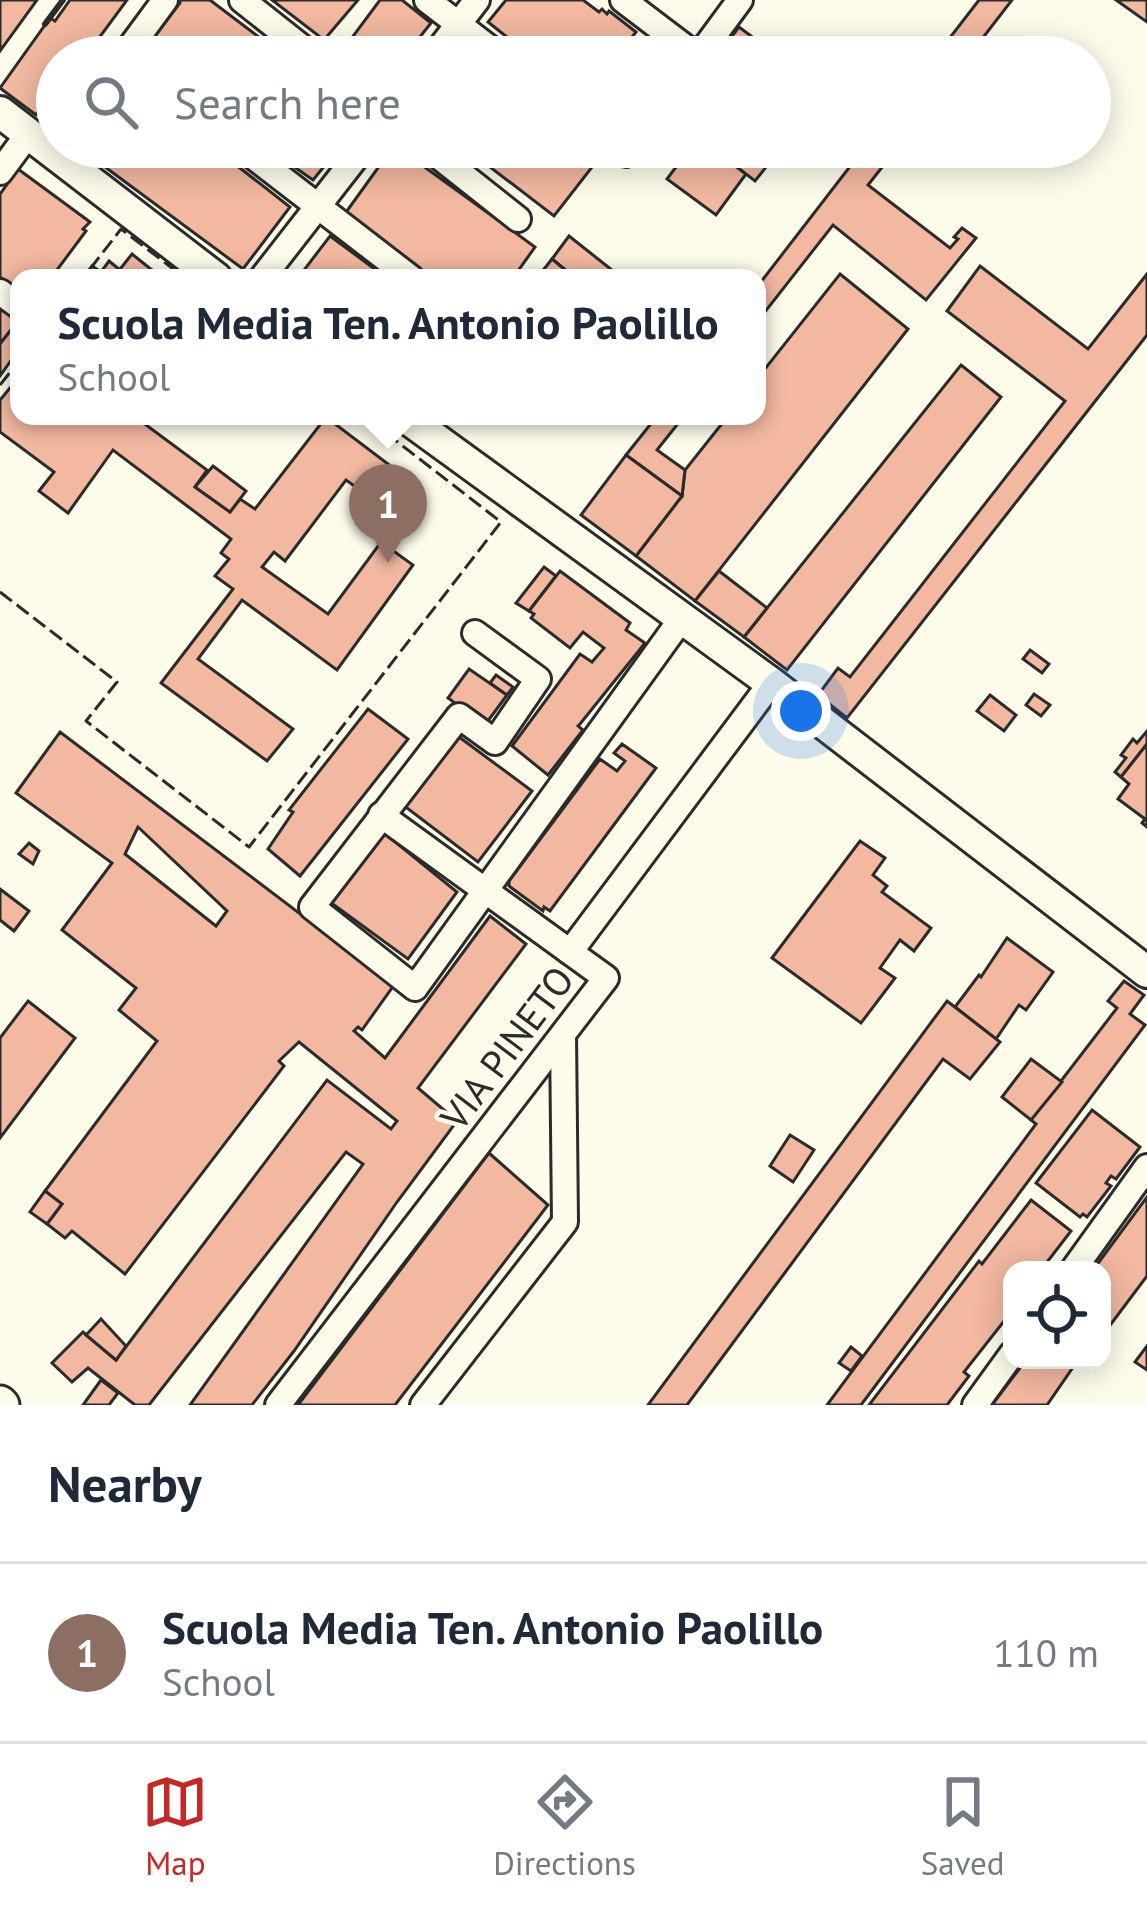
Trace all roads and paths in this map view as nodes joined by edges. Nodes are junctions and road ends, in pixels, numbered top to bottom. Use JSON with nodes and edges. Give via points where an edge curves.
{"nodes":[{"id":1,"x":165,"y":0,"type":"edge"},
{"id":2,"x":242,"y":0,"type":"edge"},
{"id":3,"x":428,"y":0,"type":"edge"},
{"id":4,"x":477,"y":0,"type":"edge"},
{"id":5,"x":622,"y":0,"type":"edge"},
{"id":6,"x":740,"y":0,"type":"edge"},
{"id":7,"x":458,"y":24,"type":"junction"},
{"id":8,"x":139,"y":36,"type":"edge"},
{"id":9,"x":287,"y":36,"type":"edge"},
{"id":10,"x":449,"y":36,"type":"edge"},
{"id":11,"x":474,"y":36,"type":"edge"},
{"id":12,"x":670,"y":36,"type":"edge"},
{"id":13,"x":713,"y":36,"type":"edge"},
{"id":14,"x":0,"y":112,"type":"edge"},
{"id":15,"x":36,"y":137,"type":"edge"},
{"id":16,"x":36,"y":150,"type":"edge"},
{"id":17,"x":76,"y":168,"type":"edge"},
{"id":18,"x":268,"y":168,"type":"edge"},
{"id":19,"x":348,"y":168,"type":"edge"},
{"id":20,"x":454,"y":168,"type":"edge"},
{"id":21,"x":0,"y":172,"type":"edge"},
{"id":22,"x":318,"y":206,"type":"junction"},
{"id":23,"x":518,"y":219,"type":"dead end"},
{"id":24,"x":205,"y":269,"type":"edge"},
{"id":25,"x":269,"y":269,"type":"edge"},
{"id":26,"x":399,"y":269,"type":"edge"},
{"id":27,"x":416,"y":425,"type":"edge"},
{"id":28,"x":682,"y":618,"type":"junction"},
{"id":29,"x":475,"y":633,"type":"dead end"},
{"id":30,"x":771,"y":683,"type":"junction"},
{"id":31,"x":381,"y":815,"type":"junction"},
{"id":32,"x":486,"y":889,"type":"junction"},
{"id":33,"x":570,"y":952,"type":"junction"},
{"id":34,"x":1147,"y":972,"type":"edge"},
{"id":35,"x":563,"y":1035,"type":"junction"},
{"id":36,"x":1147,"y":1167,"type":"edge"},
{"id":37,"x":1079,"y":1261,"type":"edge"},
{"id":38,"x":1003,"y":1366,"type":"edge"},
{"id":39,"x":278,"y":1405,"type":"edge"},
{"id":40,"x":423,"y":1405,"type":"edge"},
{"id":41,"x":975,"y":1405,"type":"edge"}],
"edges":[{"from":1,"to":8,"type":"street"},
{"from":2,"to":9,"type":"street"},
{"from":3,"to":7,"type":"street"},
{"from":4,"to":7,"type":"street"},
{"from":5,"to":12,"type":"street"},
{"from":6,"to":13,"type":"street"},
{"from":7,"to":10,"type":"street"},
{"from":7,"to":11,"type":"street"},
{"from":14,"to":15,"type":"street"},
{"from":16,"to":21,"type":"street"},
{"from":17,"to":24,"type":"street"},
{"from":18,"to":22,"type":"street"},
{"from":19,"to":22,"type":"street"},
{"from":20,"to":23,"type":"street"},
{"from":22,"to":25,"type":"street"},
{"from":22,"to":26,"type":"street"},
{"from":27,"to":28,"type":"street"},
{"from":28,"to":30,"type":"street"},
{"from":28,"to":32,"type":"street"},
{"from":29,"to":31,"type":"street","via":[[538,679],[496,742],[459,716]]},
{"from":30,"to":33,"type":"street","name":"VIA PINETO"},
{"from":30,"to":34,"type":"street"},
{"from":31,"to":32,"type":"street"},
{"from":31,"to":32,"type":"street","via":[[312,907],[415,988]]},
{"from":32,"to":33,"type":"street"},
{"from":33,"to":35,"type":"street","name":"VIA PINETO","via":[[606,978]]},
{"from":35,"to":39,"type":"street","name":"VIA PINETO"},
{"from":35,"to":40,"type":"street","via":[[566,1222]]},
{"from":36,"to":37,"type":"street"},
{"from":38,"to":41,"type":"street"}]}
